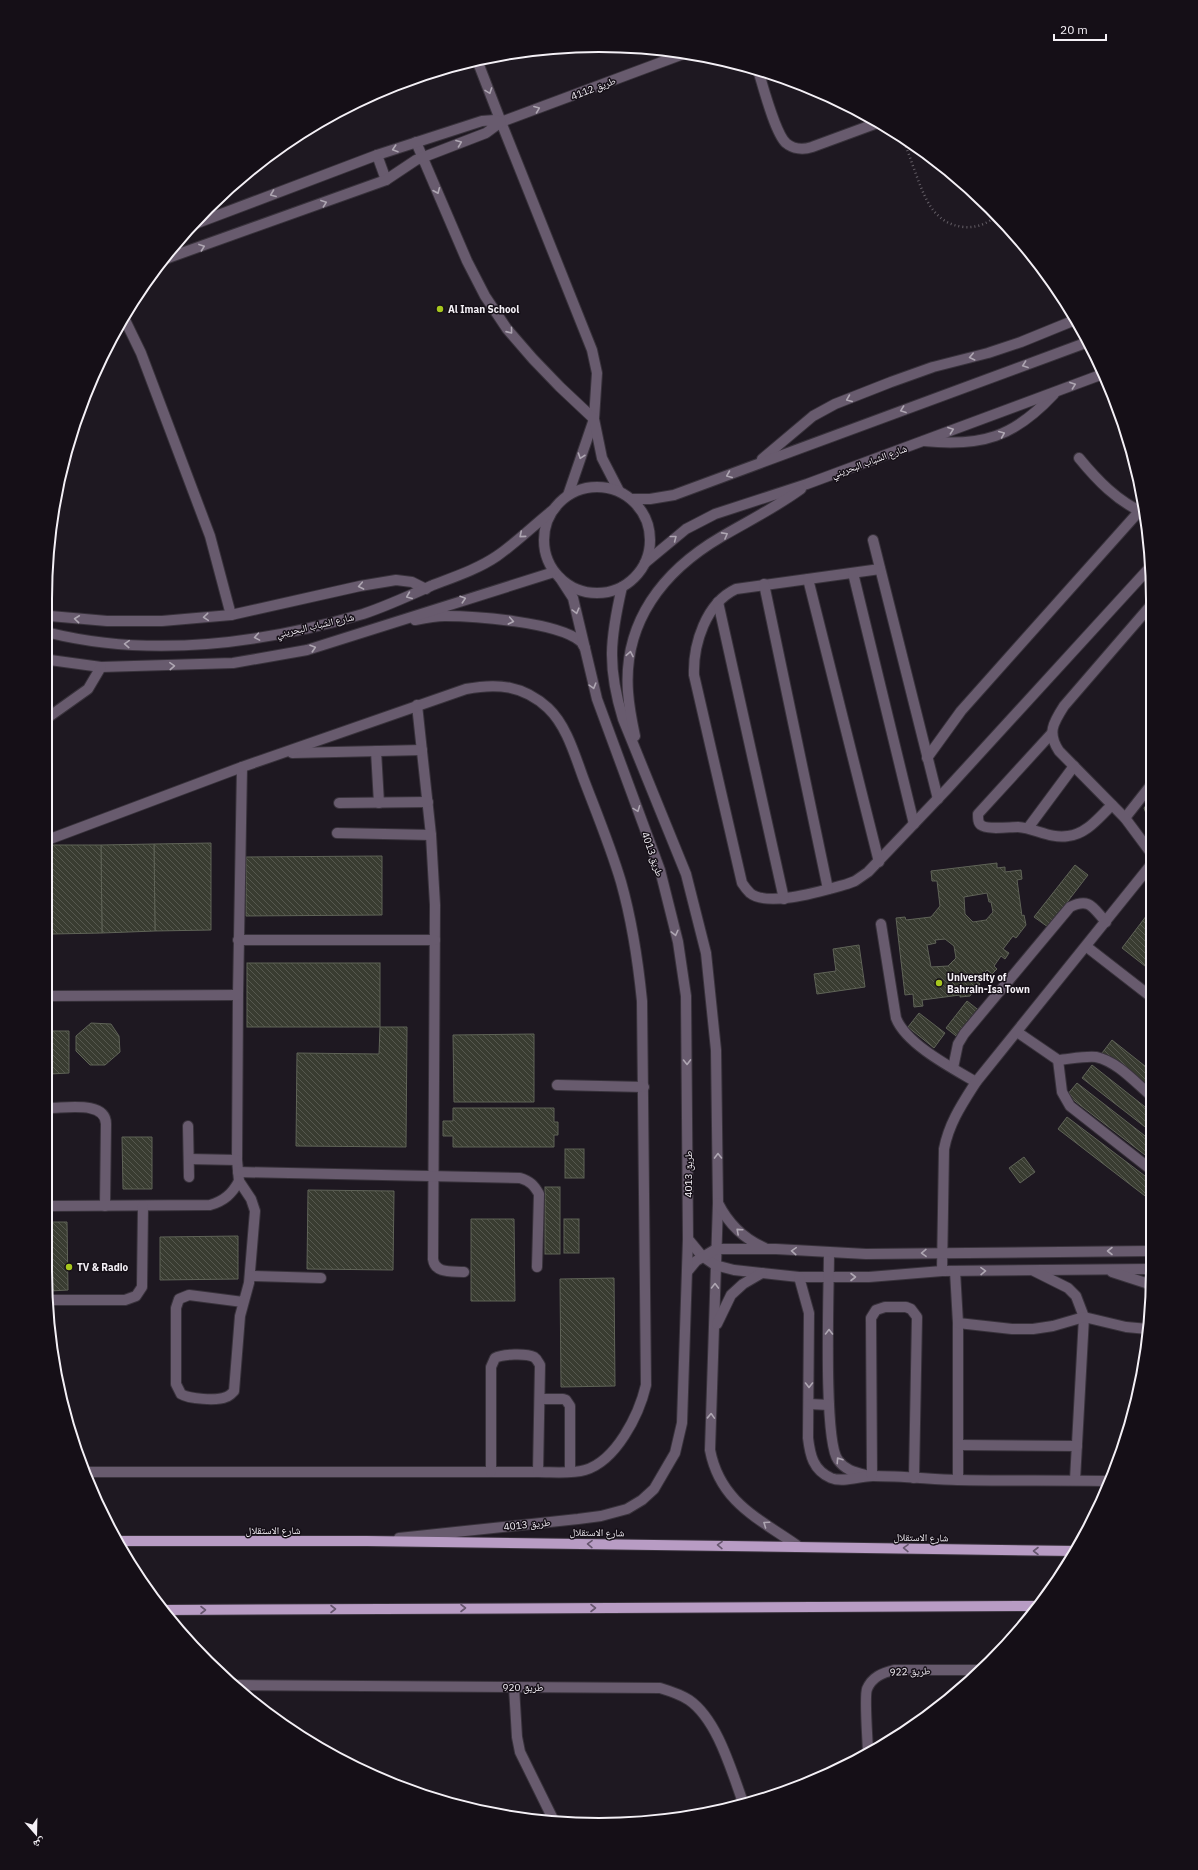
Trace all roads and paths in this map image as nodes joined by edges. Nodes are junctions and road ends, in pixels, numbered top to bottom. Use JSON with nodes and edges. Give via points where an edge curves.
{"nodes":[{"id":1,"x":674,"y":58,"type":"edge"},
{"id":2,"x":480,"y":66,"type":"edge"},
{"id":3,"x":760,"y":77,"type":"edge"},
{"id":4,"x":501,"y":122,"type":"junction"},
{"id":5,"x":872,"y":125,"type":"edge"},
{"id":6,"x":416,"y":142,"type":"junction"},
{"id":7,"x":906,"y":146,"type":"edge"},
{"id":8,"x":377,"y":155,"type":"junction"},
{"id":9,"x":423,"y":158,"type":"junction"},
{"id":10,"x":386,"y":180,"type":"junction"},
{"id":11,"x":206,"y":219,"type":"edge"},
{"id":12,"x":992,"y":219,"type":"edge"},
{"id":13,"x":173,"y":256,"type":"edge"},
{"id":14,"x":1070,"y":322,"type":"edge"},
{"id":15,"x":126,"y":323,"type":"edge"},
{"id":16,"x":1083,"y":344,"type":"edge"},
{"id":17,"x":1098,"y":376,"type":"edge"},
{"id":18,"x":1057,"y":391,"type":"junction"},
{"id":19,"x":594,"y":419,"type":"junction"},
{"id":20,"x":922,"y":441,"type":"junction"},
{"id":21,"x":1079,"y":458,"type":"dead end"},
{"id":22,"x":756,"y":464,"type":"junction"},
{"id":23,"x":806,"y":484,"type":"junction"},
{"id":24,"x":619,"y":491,"type":"junction"},
{"id":25,"x":568,"y":496,"type":"junction"},
{"id":26,"x":631,"y":499,"type":"junction"},
{"id":27,"x":1138,"y":509,"type":"edge"},
{"id":28,"x":552,"y":510,"type":"junction"},
{"id":29,"x":1139,"y":515,"type":"edge"},
{"id":30,"x":873,"y":540,"type":"dead end"},
{"id":31,"x":645,"y":563,"type":"junction"},
{"id":32,"x":880,"y":569,"type":"junction"},
{"id":33,"x":853,"y":573,"type":"junction"},
{"id":34,"x":1145,"y":573,"type":"edge"},
{"id":35,"x":557,"y":575,"type":"junction"},
{"id":36,"x":808,"y":578,"type":"junction"},
{"id":37,"x":764,"y":584,"type":"junction"},
{"id":38,"x":622,"y":587,"type":"junction"},
{"id":39,"x":426,"y":589,"type":"junction"},
{"id":40,"x":718,"y":602,"type":"junction"},
{"id":41,"x":1146,"y":611,"type":"edge"},
{"id":42,"x":231,"y":614,"type":"junction"},
{"id":43,"x":52,"y":616,"type":"edge"},
{"id":44,"x":388,"y":623,"type":"junction"},
{"id":45,"x":52,"y":633,"type":"edge"},
{"id":46,"x":585,"y":648,"type":"junction"},
{"id":47,"x":52,"y":660,"type":"edge"},
{"id":48,"x":101,"y":667,"type":"junction"},
{"id":49,"x":417,"y":706,"type":"junction"},
{"id":50,"x":52,"y":715,"type":"edge"},
{"id":51,"x":1052,"y":733,"type":"junction"},
{"id":52,"x":636,"y":748,"type":"junction"},
{"id":53,"x":422,"y":750,"type":"junction"},
{"id":54,"x":376,"y":751,"type":"junction"},
{"id":55,"x":282,"y":753,"type":"junction"},
{"id":56,"x":928,"y":758,"type":"junction"},
{"id":57,"x":1074,"y":766,"type":"junction"},
{"id":58,"x":242,"y":767,"type":"junction"},
{"id":59,"x":1146,"y":791,"type":"edge"},
{"id":60,"x":938,"y":799,"type":"junction"},
{"id":61,"x":428,"y":802,"type":"junction"},
{"id":62,"x":339,"y":803,"type":"dead end"},
{"id":63,"x":379,"y":803,"type":"junction"},
{"id":64,"x":1112,"y":805,"type":"junction"},
{"id":65,"x":1125,"y":818,"type":"junction"},
{"id":66,"x":914,"y":824,"type":"junction"},
{"id":67,"x":1028,"y":828,"type":"junction"},
{"id":68,"x":337,"y":833,"type":"dead end"},
{"id":69,"x":431,"y":835,"type":"junction"},
{"id":70,"x":52,"y":838,"type":"edge"},
{"id":71,"x":1146,"y":847,"type":"edge"},
{"id":72,"x":879,"y":862,"type":"junction"},
{"id":73,"x":1146,"y":871,"type":"edge"},
{"id":74,"x":828,"y":889,"type":"junction"},
{"id":75,"x":784,"y":899,"type":"junction"},
{"id":76,"x":1106,"y":922,"type":"junction"},
{"id":77,"x":881,"y":924,"type":"dead end"},
{"id":78,"x":238,"y":940,"type":"junction"},
{"id":79,"x":435,"y":940,"type":"junction"},
{"id":80,"x":1087,"y":947,"type":"junction"},
{"id":81,"x":1146,"y":993,"type":"edge"},
{"id":82,"x":238,"y":995,"type":"junction"},
{"id":83,"x":52,"y":996,"type":"edge"},
{"id":84,"x":1017,"y":1032,"type":"junction"},
{"id":85,"x":1058,"y":1060,"type":"junction"},
{"id":86,"x":953,"y":1068,"type":"junction"},
{"id":87,"x":976,"y":1082,"type":"junction"},
{"id":88,"x":557,"y":1085,"type":"dead end"},
{"id":89,"x":644,"y":1087,"type":"junction"},
{"id":90,"x":1146,"y":1091,"type":"edge"},
{"id":91,"x":52,"y":1108,"type":"edge"},
{"id":92,"x":188,"y":1126,"type":"dead end"},
{"id":93,"x":189,"y":1159,"type":"junction"},
{"id":94,"x":237,"y":1160,"type":"junction"},
{"id":95,"x":1146,"y":1166,"type":"edge"},
{"id":96,"x":432,"y":1176,"type":"junction"},
{"id":97,"x":189,"y":1177,"type":"dead end"},
{"id":98,"x":239,"y":1177,"type":"junction"},
{"id":99,"x":718,"y":1203,"type":"junction"},
{"id":100,"x":52,"y":1206,"type":"edge"},
{"id":101,"x":105,"y":1206,"type":"junction"},
{"id":102,"x":143,"y":1206,"type":"junction"},
{"id":103,"x":688,"y":1239,"type":"junction"},
{"id":104,"x":716,"y":1249,"type":"junction"},
{"id":105,"x":768,"y":1249,"type":"junction"},
{"id":106,"x":1146,"y":1251,"type":"edge"},
{"id":107,"x":943,"y":1252,"type":"junction"},
{"id":108,"x":829,"y":1253,"type":"junction"},
{"id":109,"x":702,"y":1256,"type":"junction"},
{"id":110,"x":715,"y":1265,"type":"junction"},
{"id":111,"x":537,"y":1267,"type":"dead end"},
{"id":112,"x":1146,"y":1269,"type":"edge"},
{"id":113,"x":1030,"y":1270,"type":"junction"},
{"id":114,"x":1104,"y":1270,"type":"junction"},
{"id":115,"x":942,"y":1271,"type":"junction"},
{"id":116,"x":955,"y":1271,"type":"junction"},
{"id":117,"x":464,"y":1272,"type":"dead end"},
{"id":118,"x":687,"y":1272,"type":"junction"},
{"id":119,"x":762,"y":1273,"type":"junction"},
{"id":120,"x":250,"y":1276,"type":"junction"},
{"id":121,"x":799,"y":1277,"type":"junction"},
{"id":122,"x":829,"y":1277,"type":"junction"},
{"id":123,"x":321,"y":1278,"type":"dead end"},
{"id":124,"x":1146,"y":1283,"type":"edge"},
{"id":125,"x":53,"y":1300,"type":"edge"},
{"id":126,"x":243,"y":1302,"type":"junction"},
{"id":127,"x":1084,"y":1317,"type":"junction"},
{"id":128,"x":958,"y":1323,"type":"junction"},
{"id":129,"x":1143,"y":1329,"type":"edge"},
{"id":130,"x":714,"y":1330,"type":"junction"},
{"id":131,"x":540,"y":1399,"type":"junction"},
{"id":132,"x":808,"y":1404,"type":"junction"},
{"id":133,"x":829,"y":1405,"type":"junction"},
{"id":134,"x":959,"y":1445,"type":"junction"},
{"id":135,"x":1077,"y":1446,"type":"junction"},
{"id":136,"x":570,"y":1471,"type":"junction"},
{"id":137,"x":91,"y":1472,"type":"edge"},
{"id":138,"x":490,"y":1472,"type":"junction"},
{"id":139,"x":538,"y":1472,"type":"junction"},
{"id":140,"x":872,"y":1476,"type":"junction"},
{"id":141,"x":914,"y":1478,"type":"junction"},
{"id":142,"x":958,"y":1480,"type":"junction"},
{"id":143,"x":1075,"y":1480,"type":"junction"},
{"id":144,"x":1104,"y":1481,"type":"edge"},
{"id":145,"x":123,"y":1541,"type":"edge"},
{"id":146,"x":367,"y":1541,"type":"junction"},
{"id":147,"x":798,"y":1546,"type":"junction"},
{"id":148,"x":1069,"y":1551,"type":"edge"},
{"id":149,"x":1031,"y":1606,"type":"edge"},
{"id":150,"x":170,"y":1610,"type":"edge"},
{"id":151,"x":973,"y":1670,"type":"edge"},
{"id":152,"x":242,"y":1685,"type":"edge"},
{"id":153,"x":514,"y":1687,"type":"junction"},
{"id":154,"x":868,"y":1747,"type":"edge"},
{"id":155,"x":742,"y":1799,"type":"edge"},
{"id":156,"x":551,"y":1816,"type":"edge"}],
"edges":[{"from":4,"to":1,"type":"street","name":"طريق 4112","one_way":true},
{"from":2,"to":4,"type":"street","one_way":true},
{"from":3,"to":5,"type":"street","via":[[778,132],[792,147],[805,149]]},
{"from":4,"to":6,"type":"street","via":[[482,121]]},
{"from":9,"to":4,"type":"street","one_way":true,"via":[[486,133]]},
{"from":4,"to":19,"type":"street","via":[[592,350],[597,373]]},
{"from":6,"to":8,"type":"street","one_way":true},
{"from":6,"to":9,"type":"street"},
{"from":7,"to":12,"type":"path","via":[[928,206],[941,219],[949,224],[967,227],[985,224]]},
{"from":8,"to":10,"type":"street"},
{"from":8,"to":11,"type":"street","one_way":true},
{"from":9,"to":10,"type":"street"},
{"from":9,"to":19,"type":"street","one_way":true,"via":[[467,261],[485,296],[507,329],[533,359]]},
{"from":13,"to":10,"type":"street","one_way":true},
{"from":14,"to":22,"type":"street","one_way":true,"via":[[1021,342],[933,368],[835,404],[813,416]]},
{"from":15,"to":42,"type":"street","via":[[141,353],[210,536]]},
{"from":16,"to":22,"type":"street","one_way":true},
{"from":18,"to":17,"type":"street","name":"شارع الشباب البحريني","one_way":true},
{"from":20,"to":18,"type":"street","name":"شارع الشباب البحريني","one_way":true},
{"from":20,"to":18,"type":"street","one_way":true,"via":[[962,443],[991,438],[1031,417]]},
{"from":19,"to":24,"type":"street","via":[[602,458]]},
{"from":19,"to":25,"type":"street","one_way":true},
{"from":20,"to":23,"type":"street","name":"شارع الشباب البحريني"},
{"from":21,"to":27,"type":"street","via":[[1116,496]]},
{"from":22,"to":26,"type":"street","one_way":true,"via":[[674,495]]},
{"from":31,"to":23,"type":"street","name":"شارع الشباب البحريني","one_way":true,"via":[[673,538],[700,520]]},
{"from":52,"to":23,"type":"street","one_way":true,"via":[[628,691],[628,666],[633,640],[642,616],[655,594],[671,574],[690,557],[720,537],[771,510]]},
{"from":24,"to":25,"type":"street","via":[[593,487]]},
{"from":24,"to":26,"type":"street"},
{"from":25,"to":28,"type":"street"},
{"from":26,"to":31,"type":"street","via":[[641,509],[650,535]]},
{"from":28,"to":35,"type":"street","via":[[546,525],[544,541],[546,558]]},
{"from":28,"to":39,"type":"street","name":"شارع الشباب البحريني","one_way":true,"via":[[496,557]]},
{"from":29,"to":56,"type":"street","via":[[961,711]]},
{"from":30,"to":32,"type":"street"},
{"from":31,"to":38,"type":"street","via":[[635,577]]},
{"from":32,"to":33,"type":"street"},
{"from":32,"to":56,"type":"street"},
{"from":33,"to":36,"type":"street"},
{"from":33,"to":66,"type":"street"},
{"from":34,"to":60,"type":"street"},
{"from":35,"to":38,"type":"street","via":[[570,586],[582,591],[602,592]]},
{"from":44,"to":35,"type":"street","name":"شارع الشباب البحريني","one_way":true},
{"from":35,"to":46,"type":"street","name":"طريق 4013","one_way":true,"via":[[573,598]]},
{"from":36,"to":37,"type":"street"},
{"from":36,"to":72,"type":"street"},
{"from":37,"to":40,"type":"street","via":[[736,589]]},
{"from":37,"to":74,"type":"street"},
{"from":38,"to":52,"type":"street","via":[[612,638],[611,665],[615,693]]},
{"from":39,"to":42,"type":"street","one_way":true,"via":[[412,582],[396,580]]},
{"from":39,"to":45,"type":"street","name":"شارع الشباب البحريني","one_way":true,"via":[[364,613],[308,628],[253,638],[165,646],[114,644]]},
{"from":40,"to":75,"type":"street"},
{"from":40,"to":75,"type":"street","via":[[706,621],[696,649],[696,682],[742,883],[750,893],[758,897]]},
{"from":41,"to":51,"type":"street","via":[[1064,706],[1055,720]]},
{"from":42,"to":43,"type":"street","one_way":true,"via":[[154,621],[107,621]]},
{"from":44,"to":46,"type":"street","one_way":true,"via":[[443,616],[498,618],[568,634],[580,641]]},
{"from":48,"to":44,"type":"street","name":"شارع الشباب البحريني","one_way":true,"via":[[233,663],[306,650]]},
{"from":46,"to":103,"type":"street","name":"طريق 4013","one_way":true,"via":[[597,699],[660,870],[678,942],[686,996]]},
{"from":47,"to":48,"type":"street","name":"شارع الشباب البحريني"},
{"from":48,"to":50,"type":"street","via":[[88,688]]},
{"from":49,"to":53,"type":"street"},
{"from":49,"to":55,"type":"street"},
{"from":49,"to":89,"type":"street","via":[[466,689],[488,685],[510,687],[536,699],[548,708],[561,725],[609,845],[631,922],[642,1001]]},
{"from":51,"to":57,"type":"street","via":[[1059,751]]},
{"from":51,"to":67,"type":"street","via":[[978,814],[981,826],[988,828]]},
{"from":99,"to":52,"type":"street","one_way":true,"via":[[716,1050],[706,953],[686,874]]},
{"from":53,"to":54,"type":"street"},
{"from":53,"to":61,"type":"street"},
{"from":54,"to":55,"type":"street"},
{"from":54,"to":63,"type":"street"},
{"from":55,"to":58,"type":"street"},
{"from":56,"to":60,"type":"street"},
{"from":57,"to":64,"type":"street"},
{"from":57,"to":67,"type":"street"},
{"from":58,"to":70,"type":"street"},
{"from":58,"to":78,"type":"street"},
{"from":59,"to":65,"type":"street"},
{"from":60,"to":66,"type":"street"},
{"from":61,"to":63,"type":"street"},
{"from":61,"to":69,"type":"street"},
{"from":62,"to":63,"type":"street"},
{"from":64,"to":65,"type":"street"},
{"from":64,"to":67,"type":"street","via":[[1087,829],[1068,836],[1048,835]]},
{"from":65,"to":71,"type":"street"},
{"from":66,"to":72,"type":"street"},
{"from":68,"to":69,"type":"street"},
{"from":69,"to":79,"type":"street"},
{"from":72,"to":74,"type":"street","via":[[856,881]]},
{"from":73,"to":76,"type":"street"},
{"from":74,"to":75,"type":"street"},
{"from":76,"to":80,"type":"street"},
{"from":76,"to":86,"type":"street","via":[[1089,903],[1080,902],[1070,907],[964,1034],[958,1044]]},
{"from":77,"to":86,"type":"street","via":[[899,1027],[912,1040]]},
{"from":78,"to":79,"type":"street"},
{"from":78,"to":82,"type":"street"},
{"from":79,"to":96,"type":"street"},
{"from":80,"to":81,"type":"street"},
{"from":80,"to":84,"type":"street"},
{"from":82,"to":83,"type":"street"},
{"from":82,"to":94,"type":"street"},
{"from":84,"to":85,"type":"street"},
{"from":84,"to":87,"type":"street"},
{"from":85,"to":90,"type":"street","via":[[1094,1057],[1102,1059],[1118,1067]]},
{"from":85,"to":95,"type":"street","via":[[1062,1092],[1070,1106]]},
{"from":86,"to":87,"type":"street"},
{"from":87,"to":107,"type":"street","via":[[947,1132],[944,1149]]},
{"from":88,"to":89,"type":"street"},
{"from":89,"to":136,"type":"street","via":[[646,1385],[642,1403],[634,1419],[613,1451],[600,1463],[584,1470]]},
{"from":91,"to":101,"type":"street","via":[[93,1108],[104,1113]]},
{"from":92,"to":93,"type":"street"},
{"from":93,"to":94,"type":"street"},
{"from":93,"to":97,"type":"street"},
{"from":94,"to":98,"type":"street"},
{"from":96,"to":98,"type":"street"},
{"from":96,"to":111,"type":"street","via":[[520,1178],[535,1186],[540,1202]]},
{"from":96,"to":117,"type":"street","via":[[434,1263],[443,1271]]},
{"from":98,"to":102,"type":"street","via":[[228,1197],[210,1205]]},
{"from":98,"to":120,"type":"street","via":[[255,1211]]},
{"from":99,"to":104,"type":"street"},
{"from":105,"to":99,"type":"street","one_way":true,"via":[[739,1232],[727,1219]]},
{"from":100,"to":101,"type":"street"},
{"from":101,"to":102,"type":"street"},
{"from":102,"to":125,"type":"street","via":[[142,1287],[136,1296],[125,1300]]},
{"from":103,"to":109,"type":"street"},
{"from":103,"to":118,"type":"street","name":"طريق 4013"},
{"from":104,"to":105,"type":"street"},
{"from":104,"to":109,"type":"street"},
{"from":104,"to":110,"type":"street"},
{"from":108,"to":105,"type":"street","one_way":true},
{"from":106,"to":107,"type":"street","one_way":true},
{"from":107,"to":108,"type":"street","one_way":true},
{"from":107,"to":115,"type":"street"},
{"from":108,"to":122,"type":"street"},
{"from":109,"to":110,"type":"street"},
{"from":109,"to":118,"type":"street"},
{"from":110,"to":119,"type":"street"},
{"from":130,"to":110,"type":"street","one_way":true},
{"from":112,"to":114,"type":"street"},
{"from":113,"to":114,"type":"street"},
{"from":116,"to":113,"type":"street","one_way":true},
{"from":113,"to":127,"type":"street","via":[[1068,1288],[1076,1296]]},
{"from":114,"to":124,"type":"street"},
{"from":115,"to":116,"type":"street"},
{"from":122,"to":115,"type":"street","one_way":true,"via":[[869,1277]]},
{"from":116,"to":128,"type":"street"},
{"from":118,"to":146,"type":"street","name":"طريق 4013","via":[[682,1423],[675,1454],[654,1489],[642,1500],[627,1509],[601,1516]]},
{"from":119,"to":121,"type":"street"},
{"from":119,"to":130,"type":"street","via":[[730,1295]]},
{"from":120,"to":123,"type":"street"},
{"from":120,"to":126,"type":"street"},
{"from":121,"to":122,"type":"street"},
{"from":121,"to":132,"type":"street","one_way":true,"via":[[809,1313]]},
{"from":133,"to":122,"type":"street","one_way":true},
{"from":126,"to":126,"type":"street","via":[[234,1391],[220,1398],[191,1398],[181,1394],[176,1384],[176,1308],[179,1299],[189,1295]]},
{"from":127,"to":128,"type":"street","via":[[1033,1329]]},
{"from":127,"to":129,"type":"street"},
{"from":127,"to":135,"type":"street"},
{"from":128,"to":134,"type":"street"},
{"from":147,"to":130,"type":"street","one_way":true,"via":[[743,1508],[724,1488],[713,1463],[710,1450]]},
{"from":131,"to":136,"type":"street","via":[[563,1399],[570,1406]]},
{"from":131,"to":138,"type":"street","via":[[538,1360],[529,1355],[504,1355],[495,1358],[491,1367]]},
{"from":131,"to":139,"type":"street"},
{"from":132,"to":133,"type":"street"},
{"from":132,"to":140,"type":"street","via":[[808,1438],[814,1464],[832,1478],[842,1480]]},
{"from":140,"to":133,"type":"street","one_way":true,"via":[[846,1469],[837,1459],[832,1445]]},
{"from":134,"to":135,"type":"street"},
{"from":134,"to":142,"type":"street"},
{"from":135,"to":143,"type":"street"},
{"from":136,"to":139,"type":"street"},
{"from":137,"to":138,"type":"street"},
{"from":138,"to":139,"type":"street"},
{"from":140,"to":141,"type":"street"},
{"from":140,"to":141,"type":"street","via":[[871,1318],[880,1308],[906,1307],[917,1317]]},
{"from":141,"to":142,"type":"street"},
{"from":142,"to":143,"type":"street"},
{"from":143,"to":144,"type":"street"},
{"from":145,"to":146,"type":"main road","name":"شارع الاستقلال"},
{"from":147,"to":146,"type":"main road","name":"شارع الاستقلال","one_way":true},
{"from":148,"to":147,"type":"main road","name":"شارع الاستقلال","one_way":true},
{"from":150,"to":149,"type":"main road","one_way":true},
{"from":151,"to":154,"type":"street","name":"طريق 922","via":[[894,1670],[877,1676],[866,1690]]},
{"from":152,"to":153,"type":"street","name":"طريق 920"},
{"from":153,"to":155,"type":"street","name":"طريق 920","via":[[660,1688],[676,1693],[689,1700],[707,1718],[716,1732]]},
{"from":153,"to":156,"type":"street","via":[[520,1752]]}]}
